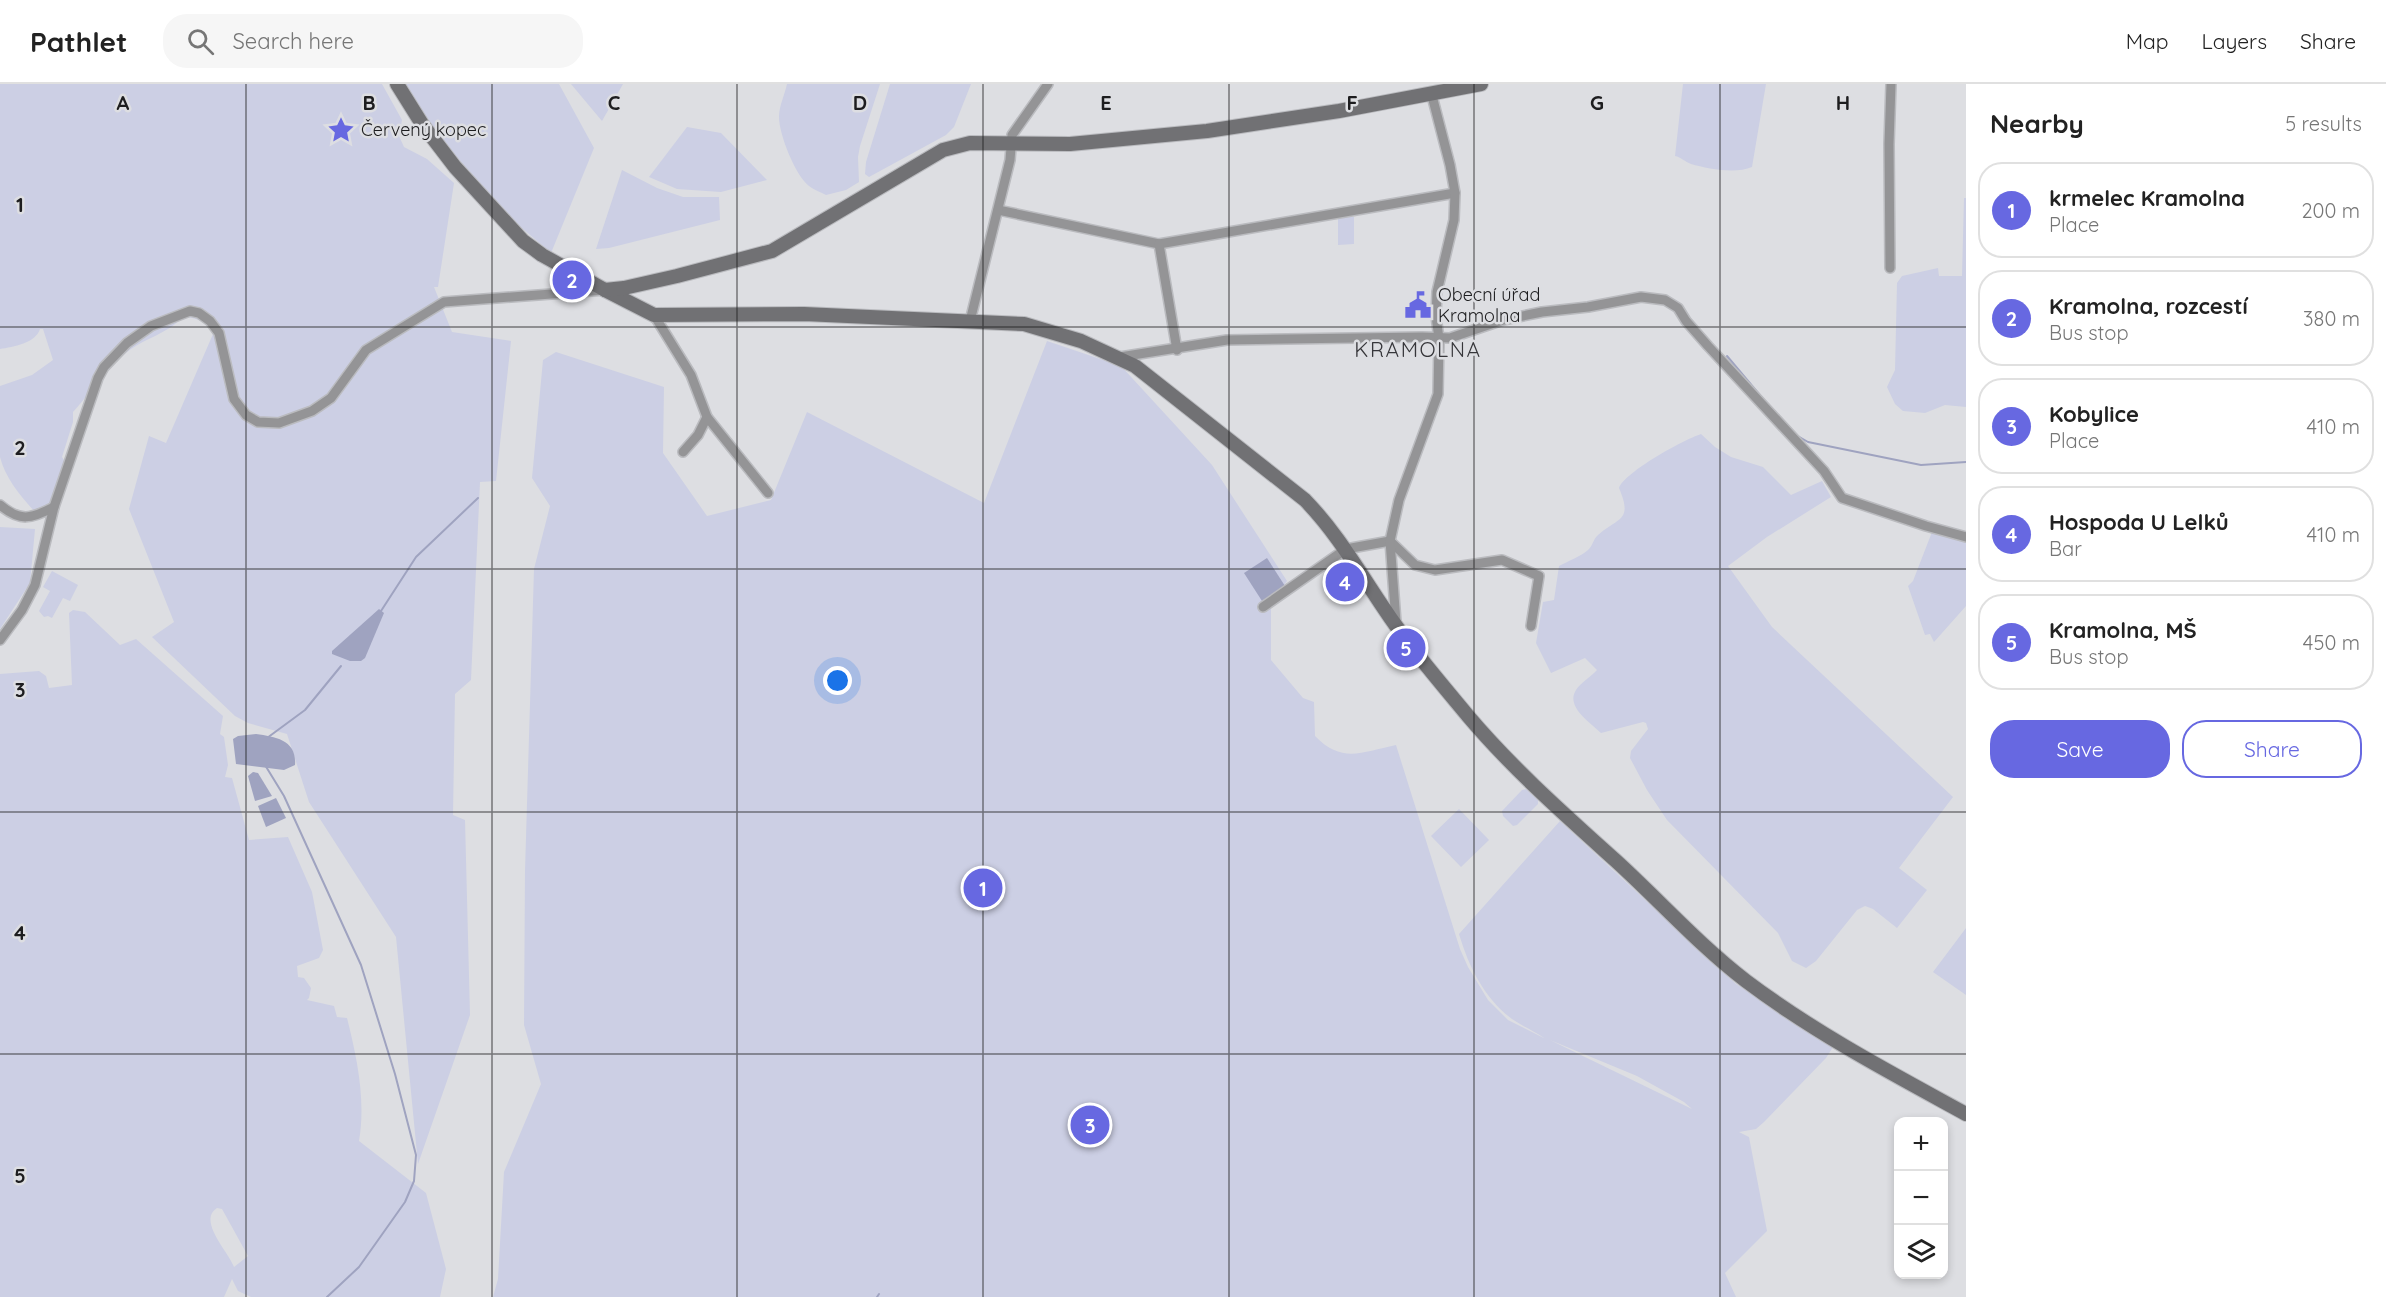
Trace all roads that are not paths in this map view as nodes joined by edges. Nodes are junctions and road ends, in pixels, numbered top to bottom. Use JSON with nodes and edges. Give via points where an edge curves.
{"nodes":[{"id":1,"x":397,"y":84,"type":"edge"},
{"id":2,"x":1048,"y":84,"type":"edge"},
{"id":3,"x":1481,"y":84,"type":"edge"},
{"id":4,"x":1892,"y":84,"type":"edge"},
{"id":5,"x":1431,"y":92,"type":"junction"},
{"id":6,"x":1012,"y":143,"type":"junction"},
{"id":7,"x":1455,"y":194,"type":"junction"},
{"id":8,"x":998,"y":210,"type":"junction"},
{"id":9,"x":1160,"y":244,"type":"junction"},
{"id":10,"x":1890,"y":268,"type":"dead end"},
{"id":11,"x":605,"y":291,"type":"junction"},
{"id":12,"x":654,"y":315,"type":"junction"},
{"id":13,"x":970,"y":321,"type":"junction"},
{"id":14,"x":1439,"y":339,"type":"junction"},
{"id":15,"x":1177,"y":350,"type":"junction"},
{"id":16,"x":1120,"y":357,"type":"junction"},
{"id":17,"x":706,"y":417,"type":"junction"},
{"id":18,"x":683,"y":452,"type":"dead end"},
{"id":19,"x":768,"y":493,"type":"dead end"},
{"id":20,"x":0,"y":505,"type":"edge"},
{"id":21,"x":54,"y":507,"type":"junction"},
{"id":22,"x":1966,"y":537,"type":"edge"},
{"id":23,"x":1390,"y":541,"type":"junction"},
{"id":24,"x":1346,"y":549,"type":"junction"},
{"id":25,"x":1263,"y":607,"type":"dead end"},
{"id":26,"x":1396,"y":625,"type":"junction"},
{"id":27,"x":1531,"y":626,"type":"dead end"},
{"id":28,"x":0,"y":640,"type":"edge"},
{"id":29,"x":1966,"y":1114,"type":"edge"}],
"edges":[{"from":1,"to":11,"type":"street","via":[[435,141],[505,224],[542,255]]},
{"from":2,"to":6,"type":"street","via":[[1016,128]]},
{"from":3,"to":5,"type":"street"},
{"from":4,"to":10,"type":"street"},
{"from":5,"to":6,"type":"street","via":[[1207,131],[1070,144]]},
{"from":5,"to":7,"type":"street"},
{"from":6,"to":8,"type":"street"},
{"from":6,"to":11,"type":"street","via":[[970,143],[943,150],[772,251]]},
{"from":7,"to":9,"type":"street"},
{"from":7,"to":14,"type":"street","via":[[1454,220],[1437,292]]},
{"from":8,"to":9,"type":"street"},
{"from":8,"to":13,"type":"street"},
{"from":9,"to":15,"type":"street"},
{"from":11,"to":12,"type":"street"},
{"from":11,"to":21,"type":"street","via":[[444,302],[366,350],[332,398],[312,411],[279,423],[258,422],[246,415],[234,399],[219,333],[210,321],[190,311],[168,318],[127,343],[104,367]]},
{"from":12,"to":13,"type":"street","via":[[804,314]]},
{"from":12,"to":17,"type":"street","via":[[691,375]]},
{"from":13,"to":16,"type":"street","via":[[1024,324]]},
{"from":14,"to":15,"type":"street","via":[[1227,340]]},
{"from":14,"to":22,"type":"street","via":[[1542,312],[1641,297],[1665,300],[1678,308],[1708,346],[1824,471],[1842,498]]},
{"from":14,"to":23,"type":"street","via":[[1438,394],[1400,500]]},
{"from":15,"to":16,"type":"street"},
{"from":16,"to":24,"type":"street","via":[[1305,500]]},
{"from":17,"to":18,"type":"street","via":[[698,435]]},
{"from":17,"to":19,"type":"street"},
{"from":20,"to":21,"type":"street","via":[[14,516],[28,518]]},
{"from":21,"to":28,"type":"street","via":[[35,585]]},
{"from":23,"to":24,"type":"street"},
{"from":23,"to":26,"type":"street"},
{"from":23,"to":27,"type":"street","via":[[1415,565],[1435,570],[1502,560],[1539,576]]},
{"from":24,"to":25,"type":"street"},
{"from":24,"to":26,"type":"street"},
{"from":26,"to":29,"type":"street","via":[[1501,754],[1708,950],[1815,1028]]}]}
